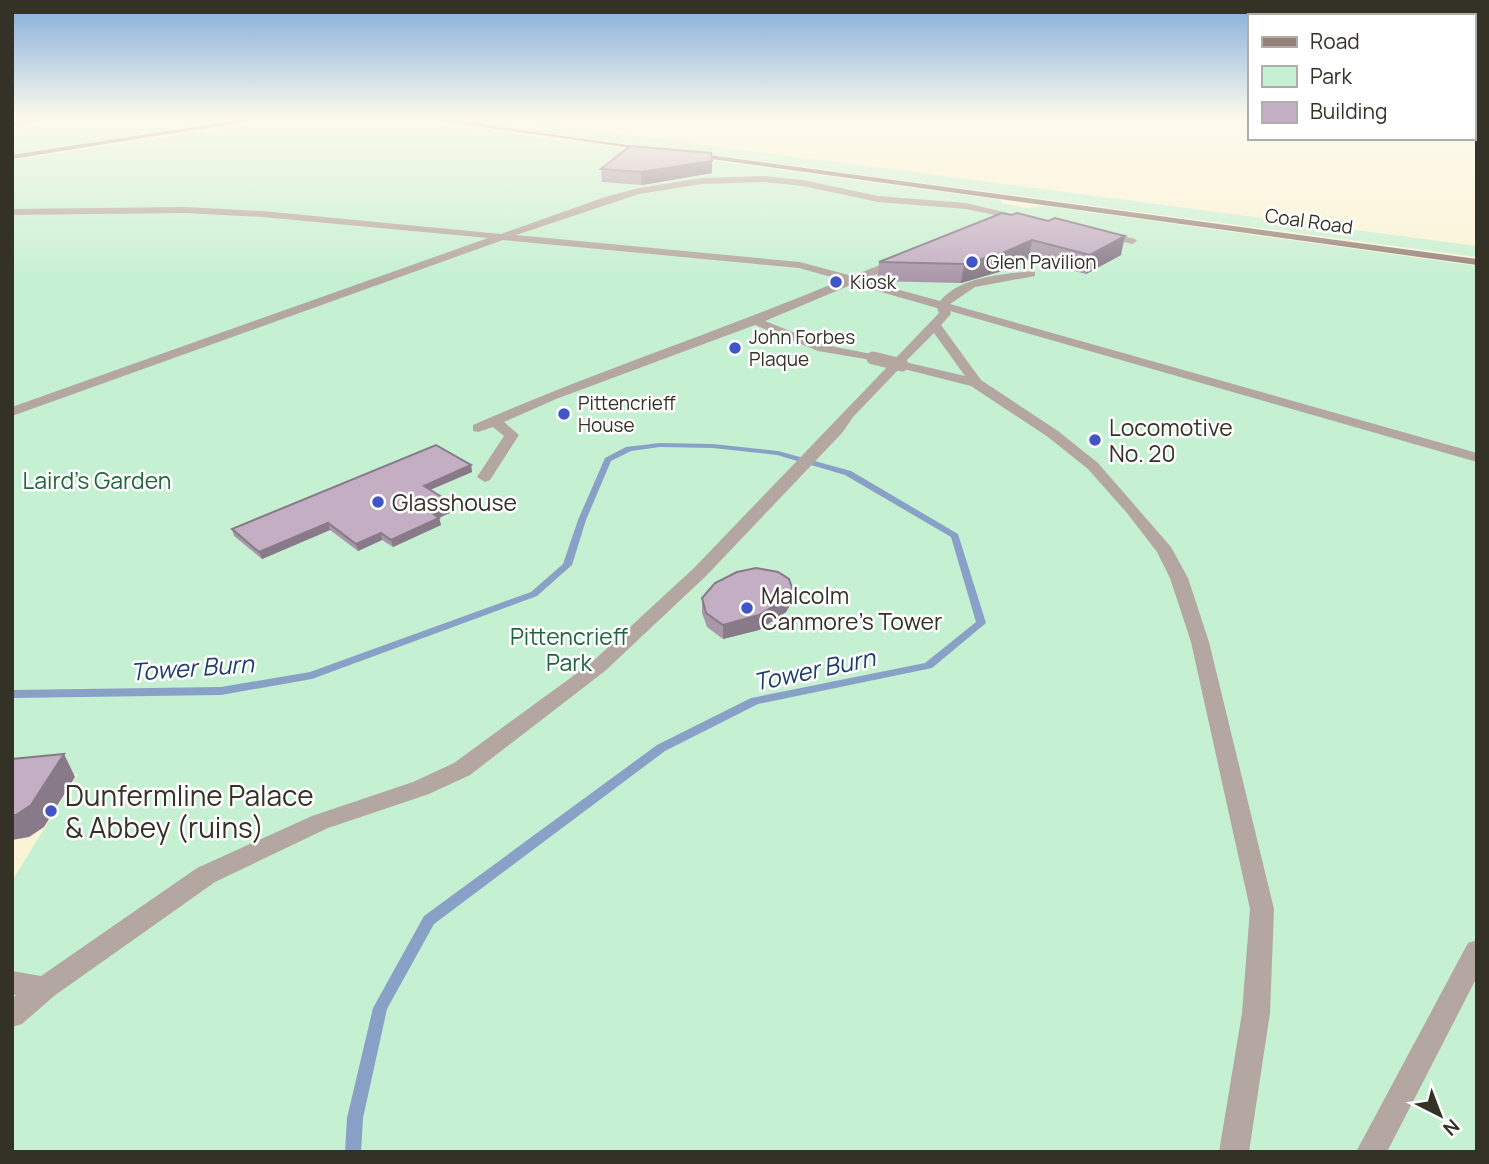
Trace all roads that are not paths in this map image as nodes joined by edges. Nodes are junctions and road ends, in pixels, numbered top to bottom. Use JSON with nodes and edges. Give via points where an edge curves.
{"nodes":[{"id":1,"x":833,"y":173,"type":"edge"},
{"id":2,"x":1021,"y":199,"type":"junction"},
{"id":3,"x":12,"y":212,"type":"edge"},
{"id":4,"x":1008,"y":215,"type":"junction"},
{"id":5,"x":1034,"y":220,"type":"edge"},
{"id":6,"x":995,"y":221,"type":"edge"},
{"id":7,"x":1085,"y":230,"type":"edge"},
{"id":8,"x":507,"y":236,"type":"junction"},
{"id":9,"x":1132,"y":240,"type":"dead end"},
{"id":10,"x":905,"y":258,"type":"edge"},
{"id":11,"x":1477,"y":262,"type":"edge"},
{"id":12,"x":1031,"y":274,"type":"dead end"},
{"id":13,"x":854,"y":280,"type":"junction"},
{"id":14,"x":942,"y":306,"type":"junction"},
{"id":15,"x":755,"y":321,"type":"junction"},
{"id":16,"x":935,"y":326,"type":"junction"},
{"id":17,"x":976,"y":383,"type":"junction"},
{"id":18,"x":12,"y":412,"type":"edge"},
{"id":19,"x":494,"y":421,"type":"junction"},
{"id":20,"x":478,"y":428,"type":"dead end"},
{"id":21,"x":1477,"y":458,"type":"edge"},
{"id":22,"x":485,"y":477,"type":"dead end"},
{"id":23,"x":1477,"y":951,"type":"edge"},
{"id":24,"x":12,"y":983,"type":"edge"},
{"id":25,"x":45,"y":988,"type":"junction"},
{"id":26,"x":12,"y":1015,"type":"edge"},
{"id":27,"x":1234,"y":1152,"type":"edge"},
{"id":28,"x":1371,"y":1152,"type":"edge"}],
"edges":[{"from":1,"to":2,"type":"street","name":"Coal Road"},
{"from":2,"to":4,"type":"street"},
{"from":2,"to":11,"type":"street","name":"Coal Road"},
{"from":3,"to":8,"type":"street","via":[[198,210]]},
{"from":4,"to":5,"type":"street"},
{"from":4,"to":6,"type":"street"},
{"from":4,"to":8,"type":"street","via":[[966,206],[878,199],[803,183],[702,181],[608,199]]},
{"from":7,"to":9,"type":"street"},
{"from":8,"to":13,"type":"street","via":[[781,262]]},
{"from":8,"to":18,"type":"street"},
{"from":10,"to":13,"type":"street"},
{"from":12,"to":14,"type":"street","via":[[992,279],[963,289]]},
{"from":13,"to":14,"type":"street"},
{"from":13,"to":15,"type":"street"},
{"from":14,"to":16,"type":"street","via":[[945,314]]},
{"from":14,"to":21,"type":"street"},
{"from":15,"to":17,"type":"street","bridge":true,"via":[[822,348]]},
{"from":15,"to":19,"type":"street"},
{"from":16,"to":17,"type":"street"},
{"from":16,"to":25,"type":"street","via":[[700,572],[598,667],[462,769],[320,822],[206,875]]},
{"from":17,"to":27,"type":"street","via":[[1093,466],[1166,551],[1179,578],[1208,677],[1262,909],[1256,1013]]},
{"from":19,"to":20,"type":"street"},
{"from":19,"to":22,"type":"street","via":[[512,435]]},
{"from":23,"to":28,"type":"street"},
{"from":24,"to":25,"type":"street"},
{"from":25,"to":26,"type":"street"}]}
